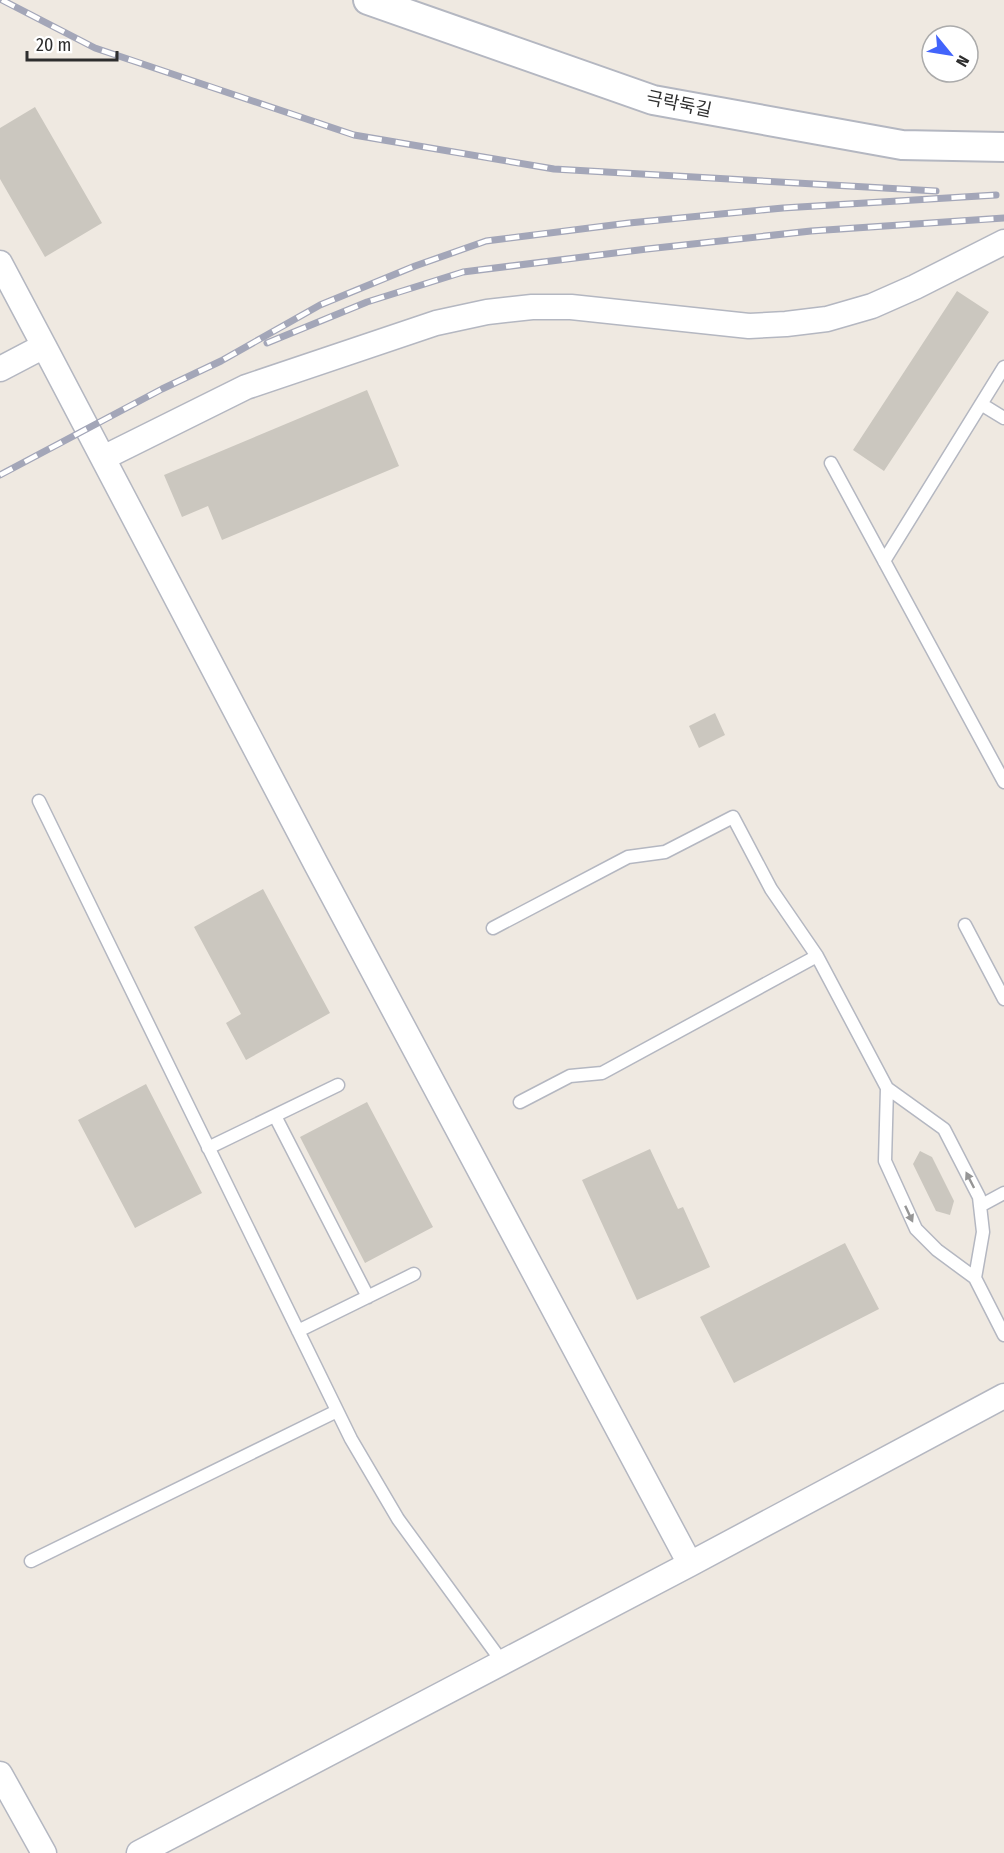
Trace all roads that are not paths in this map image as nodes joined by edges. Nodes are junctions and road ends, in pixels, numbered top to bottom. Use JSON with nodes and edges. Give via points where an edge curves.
{"nodes":[{"id":1,"x":368,"y":0,"type":"edge"},
{"id":2,"x":1004,"y":147,"type":"edge"},
{"id":3,"x":1004,"y":242,"type":"edge"},
{"id":4,"x":0,"y":263,"type":"edge"},
{"id":5,"x":44,"y":346,"type":"junction"},
{"id":6,"x":1004,"y":367,"type":"edge"},
{"id":7,"x":0,"y":369,"type":"edge"},
{"id":8,"x":981,"y":404,"type":"junction"},
{"id":9,"x":1004,"y":418,"type":"edge"},
{"id":10,"x":103,"y":458,"type":"junction"},
{"id":11,"x":831,"y":463,"type":"dead end"},
{"id":12,"x":884,"y":561,"type":"junction"},
{"id":13,"x":1004,"y":782,"type":"edge"},
{"id":14,"x":39,"y":801,"type":"dead end"},
{"id":15,"x":965,"y":925,"type":"dead end"},
{"id":16,"x":493,"y":928,"type":"dead end"},
{"id":17,"x":817,"y":956,"type":"junction"},
{"id":18,"x":1004,"y":999,"type":"edge"},
{"id":19,"x":338,"y":1085,"type":"dead end"},
{"id":20,"x":887,"y":1088,"type":"junction"},
{"id":21,"x":520,"y":1102,"type":"dead end"},
{"id":22,"x":275,"y":1116,"type":"junction"},
{"id":23,"x":208,"y":1148,"type":"junction"},
{"id":24,"x":1004,"y":1193,"type":"edge"},
{"id":25,"x":980,"y":1206,"type":"junction"},
{"id":26,"x":414,"y":1274,"type":"dead end"},
{"id":27,"x":975,"y":1278,"type":"junction"},
{"id":28,"x":368,"y":1297,"type":"junction"},
{"id":29,"x":298,"y":1332,"type":"junction"},
{"id":30,"x":1004,"y":1335,"type":"edge"},
{"id":31,"x":1004,"y":1396,"type":"edge"},
{"id":32,"x":337,"y":1411,"type":"junction"},
{"id":33,"x":31,"y":1561,"type":"dead end"},
{"id":34,"x":690,"y":1564,"type":"junction"},
{"id":35,"x":503,"y":1663,"type":"junction"},
{"id":36,"x":0,"y":1774,"type":"edge"},
{"id":37,"x":44,"y":1853,"type":"edge"},
{"id":38,"x":139,"y":1853,"type":"edge"}],
"edges":[{"from":1,"to":2,"type":"street","name":"극락둑길","via":[[652,100],[902,145]]},
{"from":3,"to":10,"type":"street","via":[[872,306],[827,319],[749,326],[571,307],[532,307],[436,323],[246,387]]},
{"from":4,"to":5,"type":"street"},
{"from":5,"to":7,"type":"street"},
{"from":5,"to":10,"type":"street"},
{"from":6,"to":8,"type":"lane"},
{"from":8,"to":9,"type":"lane"},
{"from":8,"to":12,"type":"lane"},
{"from":10,"to":34,"type":"street"},
{"from":11,"to":12,"type":"lane"},
{"from":12,"to":13,"type":"lane"},
{"from":14,"to":23,"type":"lane"},
{"from":15,"to":18,"type":"lane"},
{"from":16,"to":17,"type":"lane","via":[[628,857],[664,852],[733,817],[771,889]]},
{"from":17,"to":20,"type":"lane"},
{"from":17,"to":21,"type":"lane","via":[[602,1073],[570,1076]]},
{"from":19,"to":22,"type":"lane"},
{"from":25,"to":20,"type":"lane","one_way":true,"via":[[944,1129]]},
{"from":20,"to":27,"type":"lane","one_way":true,"via":[[885,1161],[916,1229]]},
{"from":22,"to":23,"type":"lane"},
{"from":22,"to":28,"type":"lane"},
{"from":23,"to":29,"type":"lane"},
{"from":24,"to":25,"type":"lane"},
{"from":25,"to":27,"type":"lane","via":[[983,1232]]},
{"from":26,"to":28,"type":"lane"},
{"from":27,"to":30,"type":"lane"},
{"from":28,"to":29,"type":"lane"},
{"from":29,"to":32,"type":"lane"},
{"from":31,"to":34,"type":"street"},
{"from":32,"to":33,"type":"lane"},
{"from":32,"to":35,"type":"lane","via":[[398,1519]]},
{"from":34,"to":35,"type":"street"},
{"from":35,"to":38,"type":"street"},
{"from":36,"to":37,"type":"street"}]}
